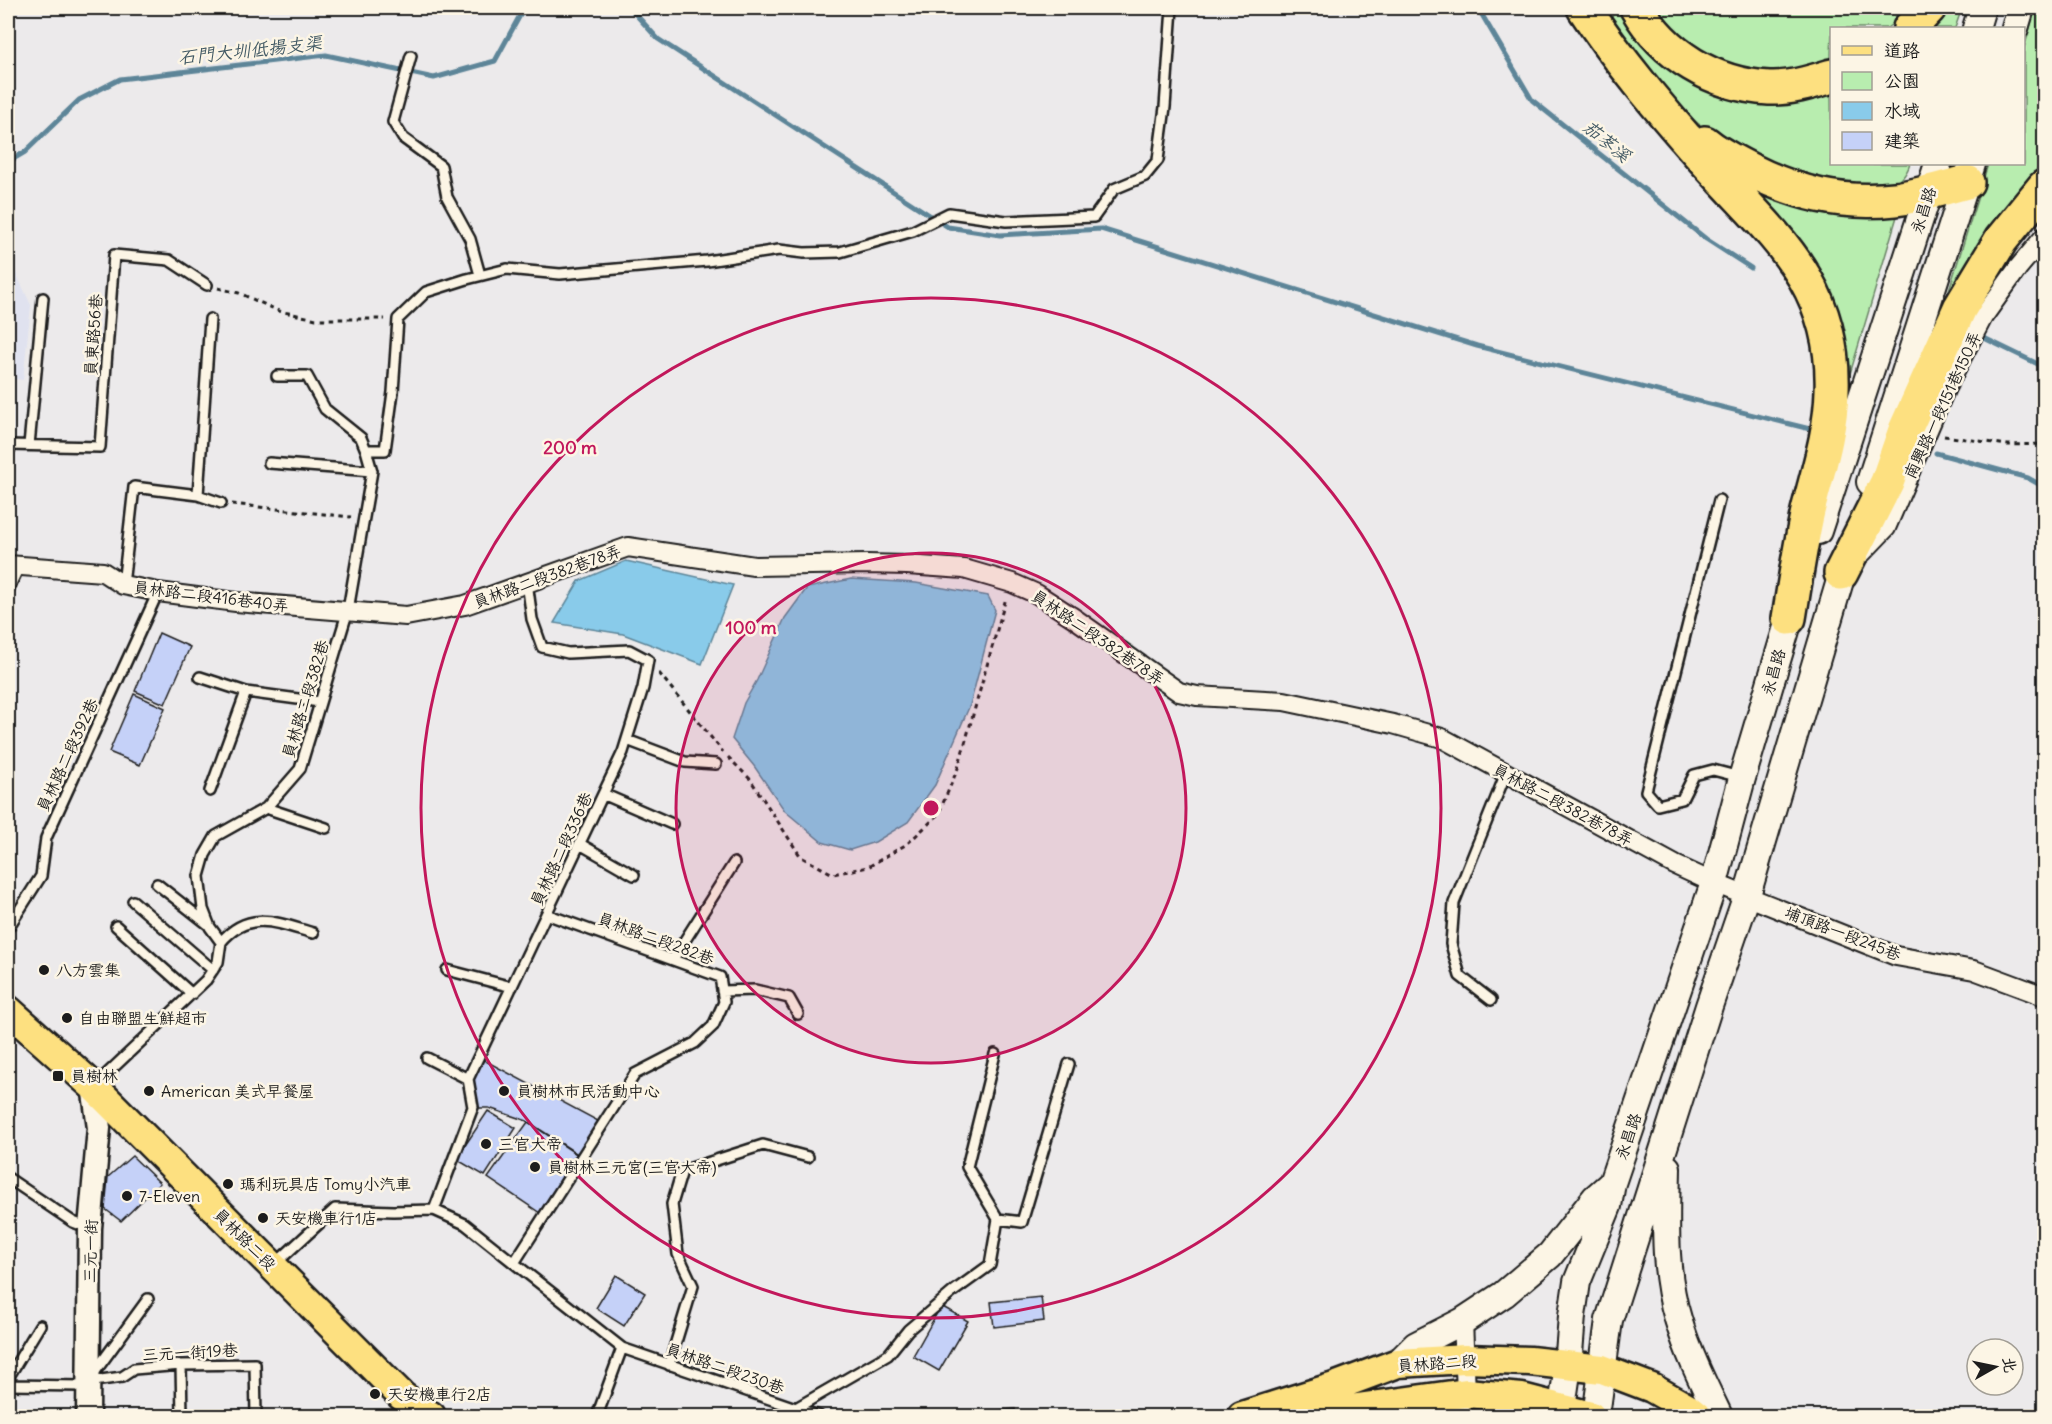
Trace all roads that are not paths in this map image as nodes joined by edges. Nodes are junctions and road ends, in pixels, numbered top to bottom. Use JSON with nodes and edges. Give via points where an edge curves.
{"nodes":[{"id":1,"x":1172,"y":8,"type":"edge"},
{"id":2,"x":1584,"y":8,"type":"edge"},
{"id":3,"x":1637,"y":8,"type":"edge"},
{"id":4,"x":1929,"y":8,"type":"edge"},
{"id":5,"x":1982,"y":8,"type":"edge"},
{"id":6,"x":2022,"y":8,"type":"edge"},
{"id":7,"x":1911,"y":27,"type":"edge"},
{"id":8,"x":1976,"y":27,"type":"edge"},
{"id":9,"x":2015,"y":27,"type":"edge"},
{"id":10,"x":411,"y":56,"type":"dead end"},
{"id":11,"x":1830,"y":77,"type":"edge"},
{"id":12,"x":1651,"y":99,"type":"junction"},
{"id":13,"x":1970,"y":173,"type":"edge"},
{"id":14,"x":1934,"y":177,"type":"edge"},
{"id":15,"x":2044,"y":188,"type":"edge"},
{"id":16,"x":2044,"y":237,"type":"edge"},
{"id":17,"x":480,"y":275,"type":"junction"},
{"id":18,"x":207,"y":285,"type":"road end"},
{"id":19,"x":43,"y":298,"type":"dead end"},
{"id":20,"x":210,"y":320,"type":"dead end"},
{"id":21,"x":277,"y":376,"type":"dead end"},
{"id":22,"x":8,"y":445,"type":"edge"},
{"id":23,"x":29,"y":445,"type":"junction"},
{"id":24,"x":366,"y":450,"type":"junction"},
{"id":25,"x":269,"y":463,"type":"dead end"},
{"id":26,"x":372,"y":471,"type":"junction"},
{"id":27,"x":198,"y":495,"type":"junction"},
{"id":28,"x":1719,"y":500,"type":"dead end"},
{"id":29,"x":221,"y":503,"type":"road end"},
{"id":30,"x":13,"y":566,"type":"edge"},
{"id":31,"x":1842,"y":573,"type":"junction"},
{"id":32,"x":527,"y":582,"type":"junction"},
{"id":33,"x":123,"y":585,"type":"junction"},
{"id":34,"x":8,"y":590,"type":"edge"},
{"id":35,"x":158,"y":592,"type":"junction"},
{"id":36,"x":348,"y":610,"type":"junction"},
{"id":37,"x":1789,"y":618,"type":"junction"},
{"id":38,"x":200,"y":677,"type":"dead end"},
{"id":39,"x":246,"y":692,"type":"junction"},
{"id":40,"x":320,"y":702,"type":"junction"},
{"id":41,"x":627,"y":740,"type":"junction"},
{"id":42,"x":716,"y":764,"type":"dead end"},
{"id":43,"x":1506,"y":773,"type":"junction"},
{"id":44,"x":1742,"y":778,"type":"junction"},
{"id":45,"x":210,"y":791,"type":"dead end"},
{"id":46,"x":603,"y":794,"type":"junction"},
{"id":47,"x":266,"y":808,"type":"junction"},
{"id":48,"x":672,"y":824,"type":"dead end"},
{"id":49,"x":326,"y":828,"type":"dead end"},
{"id":50,"x":580,"y":844,"type":"junction"},
{"id":51,"x":734,"y":863,"type":"dead end"},
{"id":52,"x":634,"y":875,"type":"dead end"},
{"id":53,"x":1714,"y":883,"type":"junction"},
{"id":54,"x":156,"y":884,"type":"dead end"},
{"id":55,"x":1747,"y":895,"type":"junction"},
{"id":56,"x":133,"y":902,"type":"dead end"},
{"id":57,"x":546,"y":914,"type":"junction"},
{"id":58,"x":116,"y":927,"type":"dead end"},
{"id":59,"x":210,"y":927,"type":"junction"},
{"id":60,"x":8,"y":928,"type":"edge"},
{"id":61,"x":314,"y":933,"type":"dead end"},
{"id":62,"x":221,"y":942,"type":"junction"},
{"id":63,"x":673,"y":959,"type":"junction"},
{"id":64,"x":213,"y":970,"type":"junction"},
{"id":65,"x":447,"y":970,"type":"dead end"},
{"id":66,"x":512,"y":987,"type":"junction"},
{"id":67,"x":722,"y":991,"type":"junction"},
{"id":68,"x":192,"y":994,"type":"junction"},
{"id":69,"x":2044,"y":996,"type":"edge"},
{"id":70,"x":1491,"y":999,"type":"dead end"},
{"id":71,"x":8,"y":1010,"type":"edge"},
{"id":72,"x":798,"y":1014,"type":"dead end"},
{"id":73,"x":995,"y":1054,"type":"dead end"},
{"id":74,"x":427,"y":1058,"type":"dead end"},
{"id":75,"x":1069,"y":1064,"type":"dead end"},
{"id":76,"x":468,"y":1079,"type":"junction"},
{"id":77,"x":93,"y":1086,"type":"junction"},
{"id":78,"x":1668,"y":1137,"type":"junction"},
{"id":79,"x":808,"y":1158,"type":"dead end"},
{"id":80,"x":8,"y":1178,"type":"edge"},
{"id":81,"x":1612,"y":1183,"type":"junction"},
{"id":82,"x":435,"y":1210,"type":"junction"},
{"id":83,"x":998,"y":1219,"type":"junction"},
{"id":84,"x":90,"y":1228,"type":"junction"},
{"id":85,"x":514,"y":1263,"type":"junction"},
{"id":86,"x":272,"y":1266,"type":"junction"},
{"id":87,"x":148,"y":1299,"type":"dead end"},
{"id":88,"x":1463,"y":1321,"type":"junction"},
{"id":89,"x":40,"y":1325,"type":"dead end"},
{"id":90,"x":622,"y":1348,"type":"junction"},
{"id":91,"x":1465,"y":1359,"type":"junction"},
{"id":92,"x":1398,"y":1363,"type":"junction"},
{"id":93,"x":181,"y":1365,"type":"junction"},
{"id":94,"x":669,"y":1365,"type":"junction"},
{"id":95,"x":1568,"y":1366,"type":"junction"},
{"id":96,"x":1602,"y":1369,"type":"junction"},
{"id":97,"x":8,"y":1378,"type":"edge"},
{"id":98,"x":87,"y":1382,"type":"junction"},
{"id":99,"x":8,"y":1385,"type":"edge"},
{"id":100,"x":1461,"y":1405,"type":"edge"},
{"id":101,"x":1562,"y":1407,"type":"junction"},
{"id":102,"x":796,"y":1408,"type":"junction"},
{"id":103,"x":424,"y":1415,"type":"edge"},
{"id":104,"x":88,"y":1416,"type":"edge"},
{"id":105,"x":182,"y":1416,"type":"edge"},
{"id":106,"x":256,"y":1416,"type":"edge"},
{"id":107,"x":597,"y":1416,"type":"edge"},
{"id":108,"x":819,"y":1416,"type":"edge"},
{"id":109,"x":1242,"y":1416,"type":"edge"},
{"id":110,"x":1305,"y":1416,"type":"edge"},
{"id":111,"x":1591,"y":1416,"type":"edge"},
{"id":112,"x":1596,"y":1416,"type":"edge"},
{"id":113,"x":1697,"y":1416,"type":"edge"},
{"id":114,"x":1719,"y":1416,"type":"edge"}],
"edges":[{"from":1,"to":17,"type":"lane","via":[[1158,160],[1145,176],[1114,189],[1094,217],[1006,221],[949,213],[913,231],[840,252],[779,250],[572,273],[507,269]]},
{"from":2,"to":12,"type":"highway"},
{"from":3,"to":11,"type":"highway","via":[[1656,35],[1683,59],[1707,73],[1740,84],[1770,88]]},
{"from":4,"to":7,"type":"highway"},
{"from":5,"to":8,"type":"main road"},
{"from":6,"to":9,"type":"main road"},
{"from":10,"to":17,"type":"lane","via":[[393,122],[403,138],[441,166],[447,197],[470,239]]},
{"from":12,"to":14,"type":"highway","via":[[1718,154],[1777,183],[1818,196],[1896,199]]},
{"from":12,"to":37,"type":"highway","via":[[1784,246],[1804,274],[1825,323],[1833,389],[1830,426],[1808,514]]},
{"from":13,"to":14,"type":"highway"},
{"from":13,"to":31,"type":"main road","name":"永昌路"},
{"from":14,"to":37,"type":"main road","name":"永昌路"},
{"from":15,"to":31,"type":"highway","via":[[2001,240],[1960,308],[1905,430],[1887,482]]},
{"from":16,"to":31,"type":"street","name":"南興路一段151巷150弄","via":[[1983,317],[1946,388],[1886,528]]},
{"from":17,"to":24,"type":"lane","via":[[426,292],[398,319],[385,450]]},
{"from":18,"to":23,"type":"lane","name":"員東路56巷","via":[[169,260],[114,255],[100,447]]},
{"from":19,"to":23,"type":"lane"},
{"from":20,"to":27,"type":"lane"},
{"from":21,"to":24,"type":"lane","via":[[307,376],[326,409],[361,438]]},
{"from":22,"to":23,"type":"lane","name":"員東路56巷"},
{"from":24,"to":26,"type":"lane","name":"員林路二段382巷"},
{"from":25,"to":26,"type":"lane"},
{"from":26,"to":36,"type":"lane","name":"員林路二段382巷"},
{"from":27,"to":29,"type":"lane"},
{"from":27,"to":33,"type":"lane","via":[[134,487]]},
{"from":28,"to":44,"type":"lane","via":[[1646,791],[1658,805],[1682,798],[1694,775],[1713,770]]},
{"from":30,"to":33,"type":"street","name":"員林路二段416巷40弄","via":[[102,572]]},
{"from":30,"to":34,"type":"lane"},
{"from":31,"to":55,"type":"main road","name":"永昌路"},
{"from":32,"to":36,"type":"street","name":"員林路二段382巷78弄","via":[[465,605],[406,616]]},
{"from":32,"to":41,"type":"lane","name":"員林路二段336巷","via":[[532,619],[542,647],[568,653],[629,650],[648,660]]},
{"from":32,"to":43,"type":"street","name":"員林路二段382巷78弄","via":[[628,547],[754,566],[867,564],[964,569],[1037,594],[1179,692],[1284,701],[1394,724],[1442,738]]},
{"from":33,"to":35,"type":"street","name":"員林路二段416巷40弄"},
{"from":35,"to":36,"type":"street","name":"員林路二段416巷40弄"},
{"from":35,"to":60,"type":"lane","name":"員林路二段392巷","via":[[46,838],[41,876]]},
{"from":36,"to":40,"type":"lane","name":"員林路二段382巷"},
{"from":37,"to":44,"type":"main road","name":"永昌路"},
{"from":38,"to":39,"type":"lane"},
{"from":39,"to":40,"type":"lane"},
{"from":39,"to":45,"type":"lane"},
{"from":40,"to":47,"type":"lane","name":"員林路二段382巷","via":[[300,769]]},
{"from":41,"to":42,"type":"lane","via":[[685,762]]},
{"from":41,"to":46,"type":"lane","name":"員林路二段336巷"},
{"from":43,"to":53,"type":"street","name":"員林路二段382巷78弄"},
{"from":43,"to":70,"type":"lane","via":[[1454,903],[1451,944],[1460,976]]},
{"from":44,"to":53,"type":"main road","name":"永昌路"},
{"from":46,"to":48,"type":"lane"},
{"from":46,"to":50,"type":"lane","name":"員林路二段336巷"},
{"from":47,"to":49,"type":"lane"},
{"from":47,"to":59,"type":"lane","name":"員林路二段382巷","via":[[216,836],[205,855],[199,876],[203,909]]},
{"from":50,"to":52,"type":"lane"},
{"from":50,"to":57,"type":"lane","name":"員林路二段336巷"},
{"from":51,"to":63,"type":"lane"},
{"from":53,"to":55,"type":"street","name":"埔頂路一段245巷"},
{"from":53,"to":81,"type":"main road","name":"永昌路"},
{"from":54,"to":59,"type":"lane"},
{"from":55,"to":69,"type":"street","name":"埔頂路一段245巷","via":[[1896,956],[1974,970]]},
{"from":55,"to":78,"type":"main road","name":"永昌路"},
{"from":56,"to":64,"type":"lane"},
{"from":57,"to":63,"type":"lane","name":"員林路二段282巷"},
{"from":57,"to":66,"type":"lane","name":"員林路二段336巷"},
{"from":58,"to":68,"type":"lane"},
{"from":59,"to":62,"type":"lane","name":"員林路二段382巷"},
{"from":61,"to":62,"type":"lane","via":[[272,921],[243,924],[231,929]]},
{"from":62,"to":64,"type":"lane"},
{"from":63,"to":67,"type":"lane","name":"員林路二段282巷","via":[[720,977]]},
{"from":64,"to":68,"type":"lane"},
{"from":65,"to":66,"type":"lane"},
{"from":66,"to":76,"type":"lane","name":"員林路二段336巷"},
{"from":67,"to":72,"type":"lane","via":[[755,990],[789,998]]},
{"from":67,"to":85,"type":"lane","via":[[724,1002],[713,1026],[695,1043],[635,1074]]},
{"from":68,"to":77,"type":"lane"},
{"from":71,"to":77,"type":"main road","name":"員林路二段"},
{"from":73,"to":83,"type":"lane","via":[[967,1167]]},
{"from":74,"to":76,"type":"lane"},
{"from":75,"to":83,"type":"lane","via":[[1022,1222]]},
{"from":76,"to":82,"type":"lane","via":[[473,1107]]},
{"from":77,"to":84,"type":"street","name":"三元一街","via":[[99,1128]]},
{"from":77,"to":86,"type":"main road","name":"員林路二段"},
{"from":78,"to":96,"type":"main road","name":"永昌路","via":[[1609,1320]]},
{"from":78,"to":114,"type":"main road","via":[[1665,1232],[1669,1273],[1678,1319]]},
{"from":79,"to":94,"type":"lane","via":[[763,1145],[682,1171],[672,1204],[678,1254],[693,1286]]},
{"from":80,"to":84,"type":"lane","via":[[73,1222]]},
{"from":81,"to":88,"type":"main road","via":[[1594,1198],[1550,1255],[1504,1294]]},
{"from":81,"to":95,"type":"main road","name":"永昌路","via":[[1608,1206],[1577,1281]]},
{"from":82,"to":85,"type":"lane","via":[[465,1224]]},
{"from":82,"to":86,"type":"lane","via":[[335,1209]]},
{"from":83,"to":102,"type":"lane","via":[[990,1265],[908,1330],[888,1355]]},
{"from":84,"to":98,"type":"street","name":"三元一街"},
{"from":85,"to":90,"type":"lane"},
{"from":86,"to":103,"type":"main road","name":"員林路二段"},
{"from":87,"to":98,"type":"lane","name":"三元一街19巷"},
{"from":88,"to":91,"type":"street"},
{"from":88,"to":92,"type":"main road","via":[[1416,1345]]},
{"from":89,"to":97,"type":"lane"},
{"from":90,"to":94,"type":"lane","name":"員林路二段230巷"},
{"from":90,"to":107,"type":"lane"},
{"from":91,"to":92,"type":"main road","name":"員林路二段"},
{"from":91,"to":95,"type":"main road","name":"員林路二段"},
{"from":91,"to":100,"type":"street"},
{"from":92,"to":109,"type":"main road","name":"員林路二段"},
{"from":93,"to":98,"type":"lane","name":"三元一街19巷","via":[[134,1369],[122,1377]]},
{"from":93,"to":105,"type":"lane"},
{"from":93,"to":106,"type":"lane","name":"三元一街19巷","via":[[255,1364]]},
{"from":94,"to":102,"type":"lane","name":"員林路二段230巷"},
{"from":95,"to":96,"type":"main road","name":"員林路二段"},
{"from":95,"to":101,"type":"main road","name":"永昌路"},
{"from":96,"to":112,"type":"main road","name":"永昌路"},
{"from":96,"to":113,"type":"main road","name":"員林路二段","via":[[1652,1388]]},
{"from":98,"to":99,"type":"lane","via":[[82,1386]]},
{"from":98,"to":104,"type":"street","name":"三元一街"},
{"from":100,"to":101,"type":"main road","name":"員林路二段","via":[[1522,1398]]},
{"from":100,"to":110,"type":"main road","name":"員林路二段"},
{"from":101,"to":111,"type":"main road","name":"員林路二段"},
{"from":102,"to":108,"type":"lane","name":"員林路二段230巷"}]}
